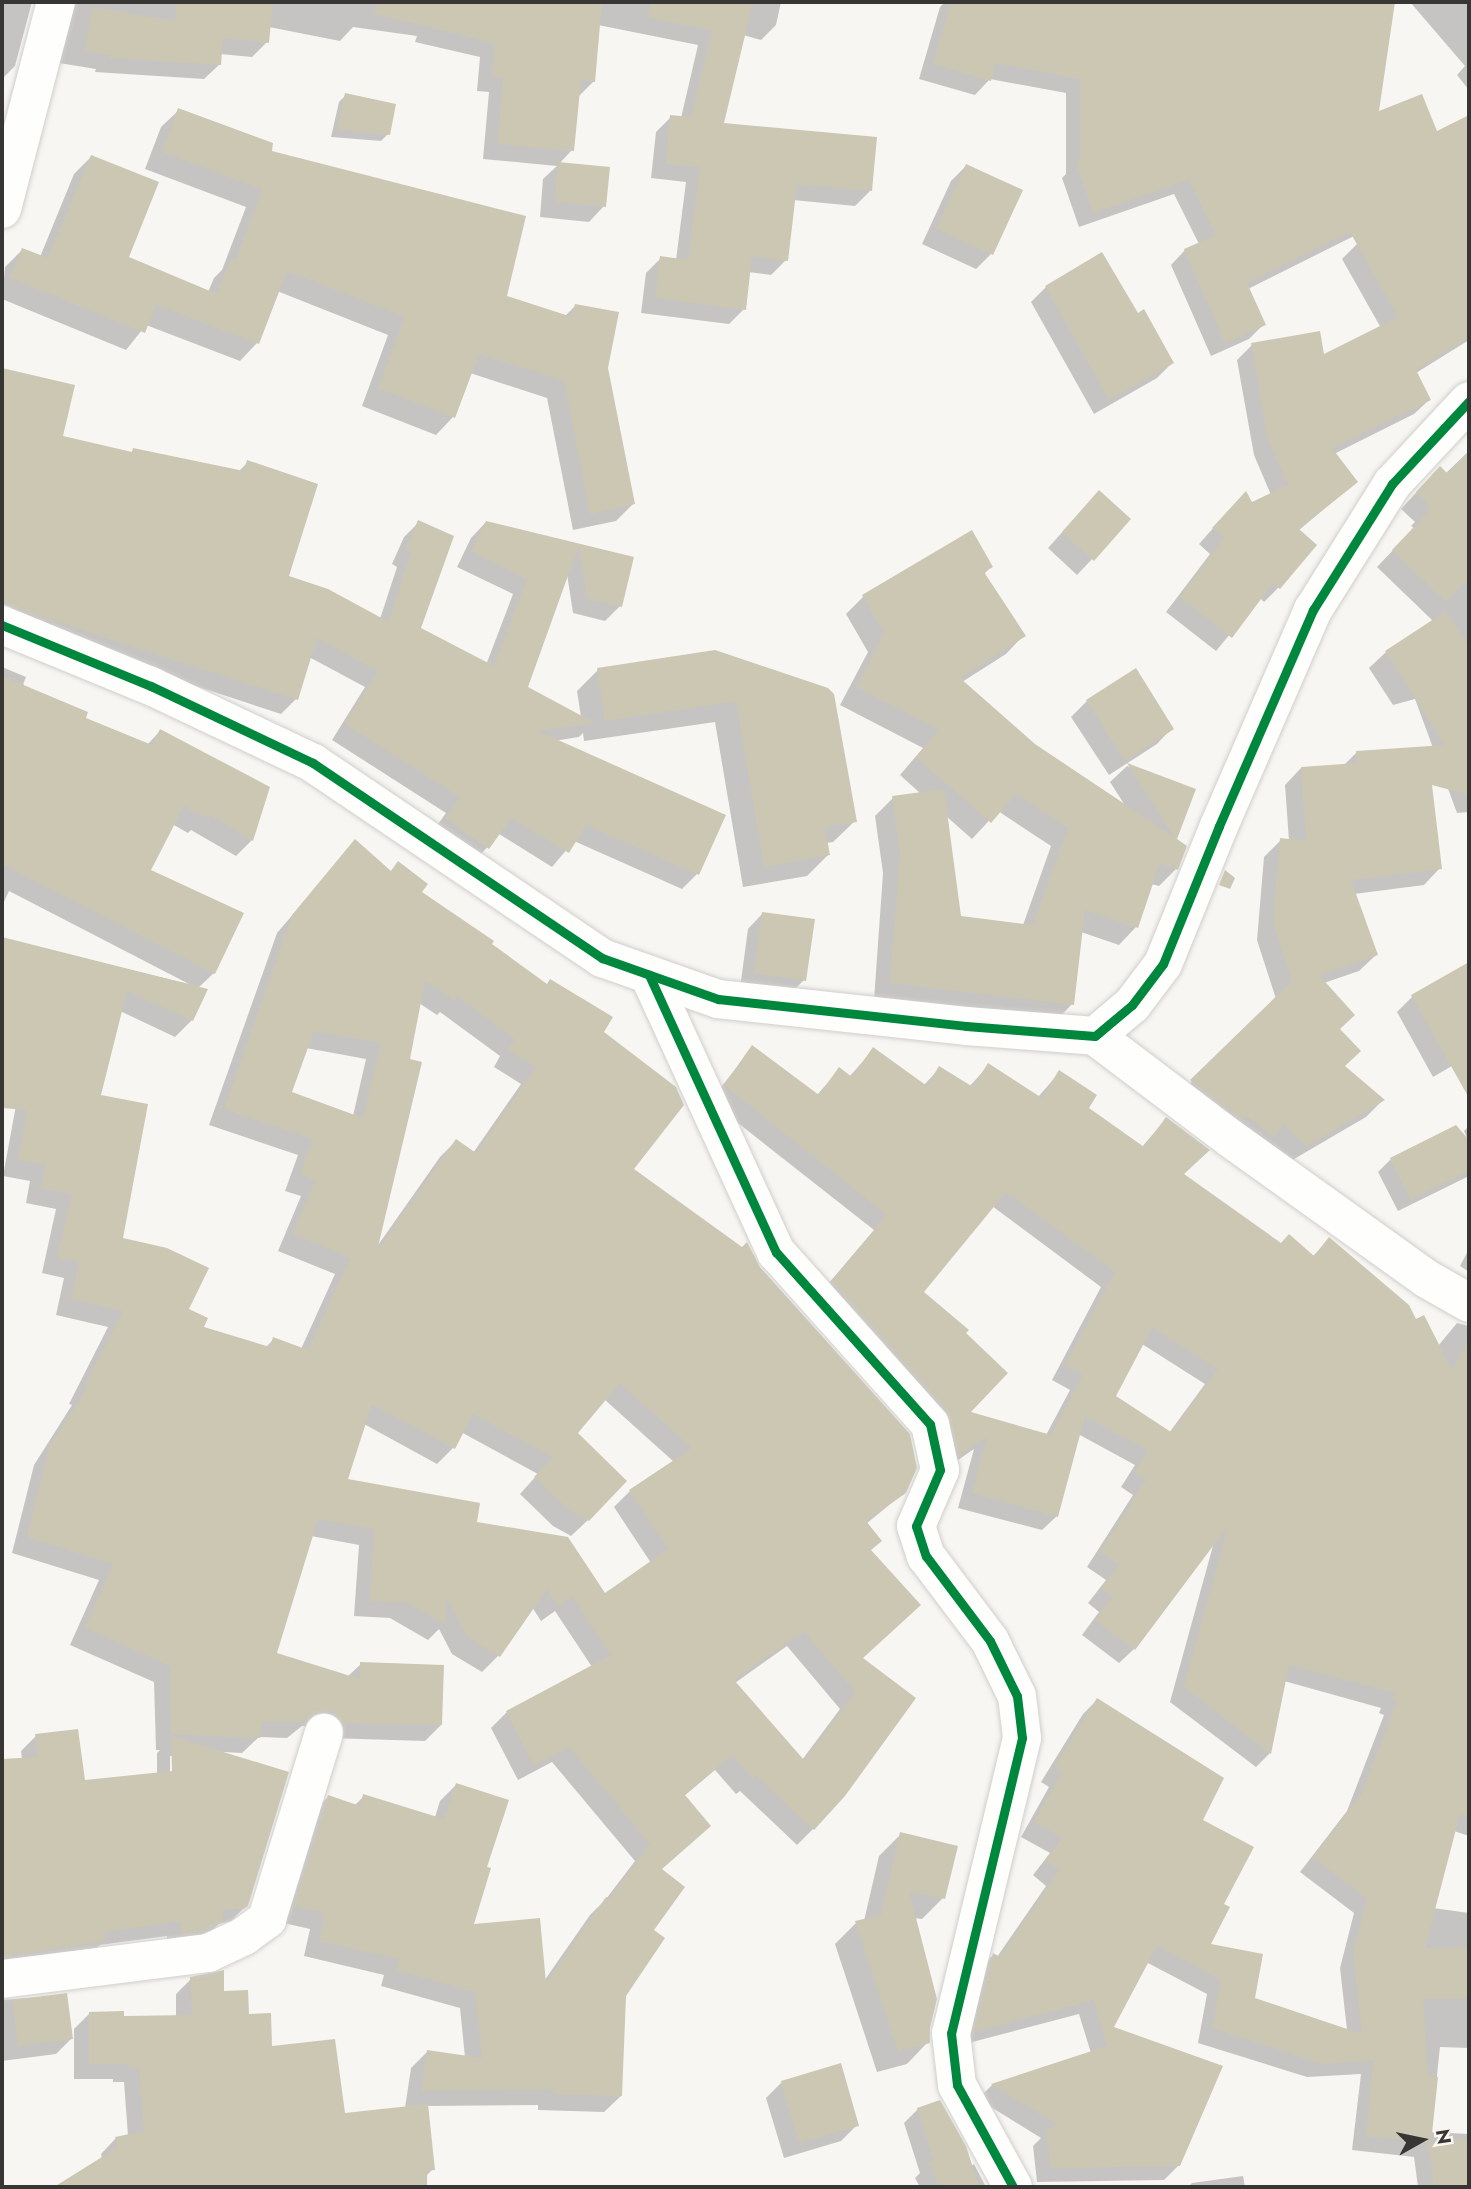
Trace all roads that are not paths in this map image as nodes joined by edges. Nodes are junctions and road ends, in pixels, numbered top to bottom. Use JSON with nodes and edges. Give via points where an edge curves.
{"nodes":[{"id":1,"x":56,"y":2,"type":"edge"},
{"id":2,"x":2,"y":209,"type":"edge"},
{"id":3,"x":1469,"y":401,"type":"edge"},
{"id":4,"x":2,"y":625,"type":"edge"},
{"id":5,"x":649,"y":975,"type":"junction"},
{"id":6,"x":1095,"y":1036,"type":"junction"},
{"id":7,"x":1469,"y":1303,"type":"edge"},
{"id":8,"x":324,"y":1732,"type":"dead end"},
{"id":9,"x":2,"y":1979,"type":"edge"},
{"id":10,"x":1013,"y":2187,"type":"edge"}],
"edges":[{"from":1,"to":2,"type":"street"},
{"from":3,"to":6,"type":"street","via":[[1392,484],[1313,610],[1163,964],[1132,1005]]},
{"from":4,"to":5,"type":"street","via":[[151,685],[313,763],[602,958]]},
{"from":5,"to":6,"type":"street","via":[[718,999]]},
{"from":5,"to":10,"type":"street","via":[[776,1252],[930,1424],[940,1470],[916,1526],[926,1556],[990,1641],[1017,1696],[1023,1738],[951,2034],[957,2085]]},
{"from":6,"to":7,"type":"street","via":[[1416,1271]]},
{"from":8,"to":9,"type":"street","via":[[267,1919],[208,1953]]}]}
